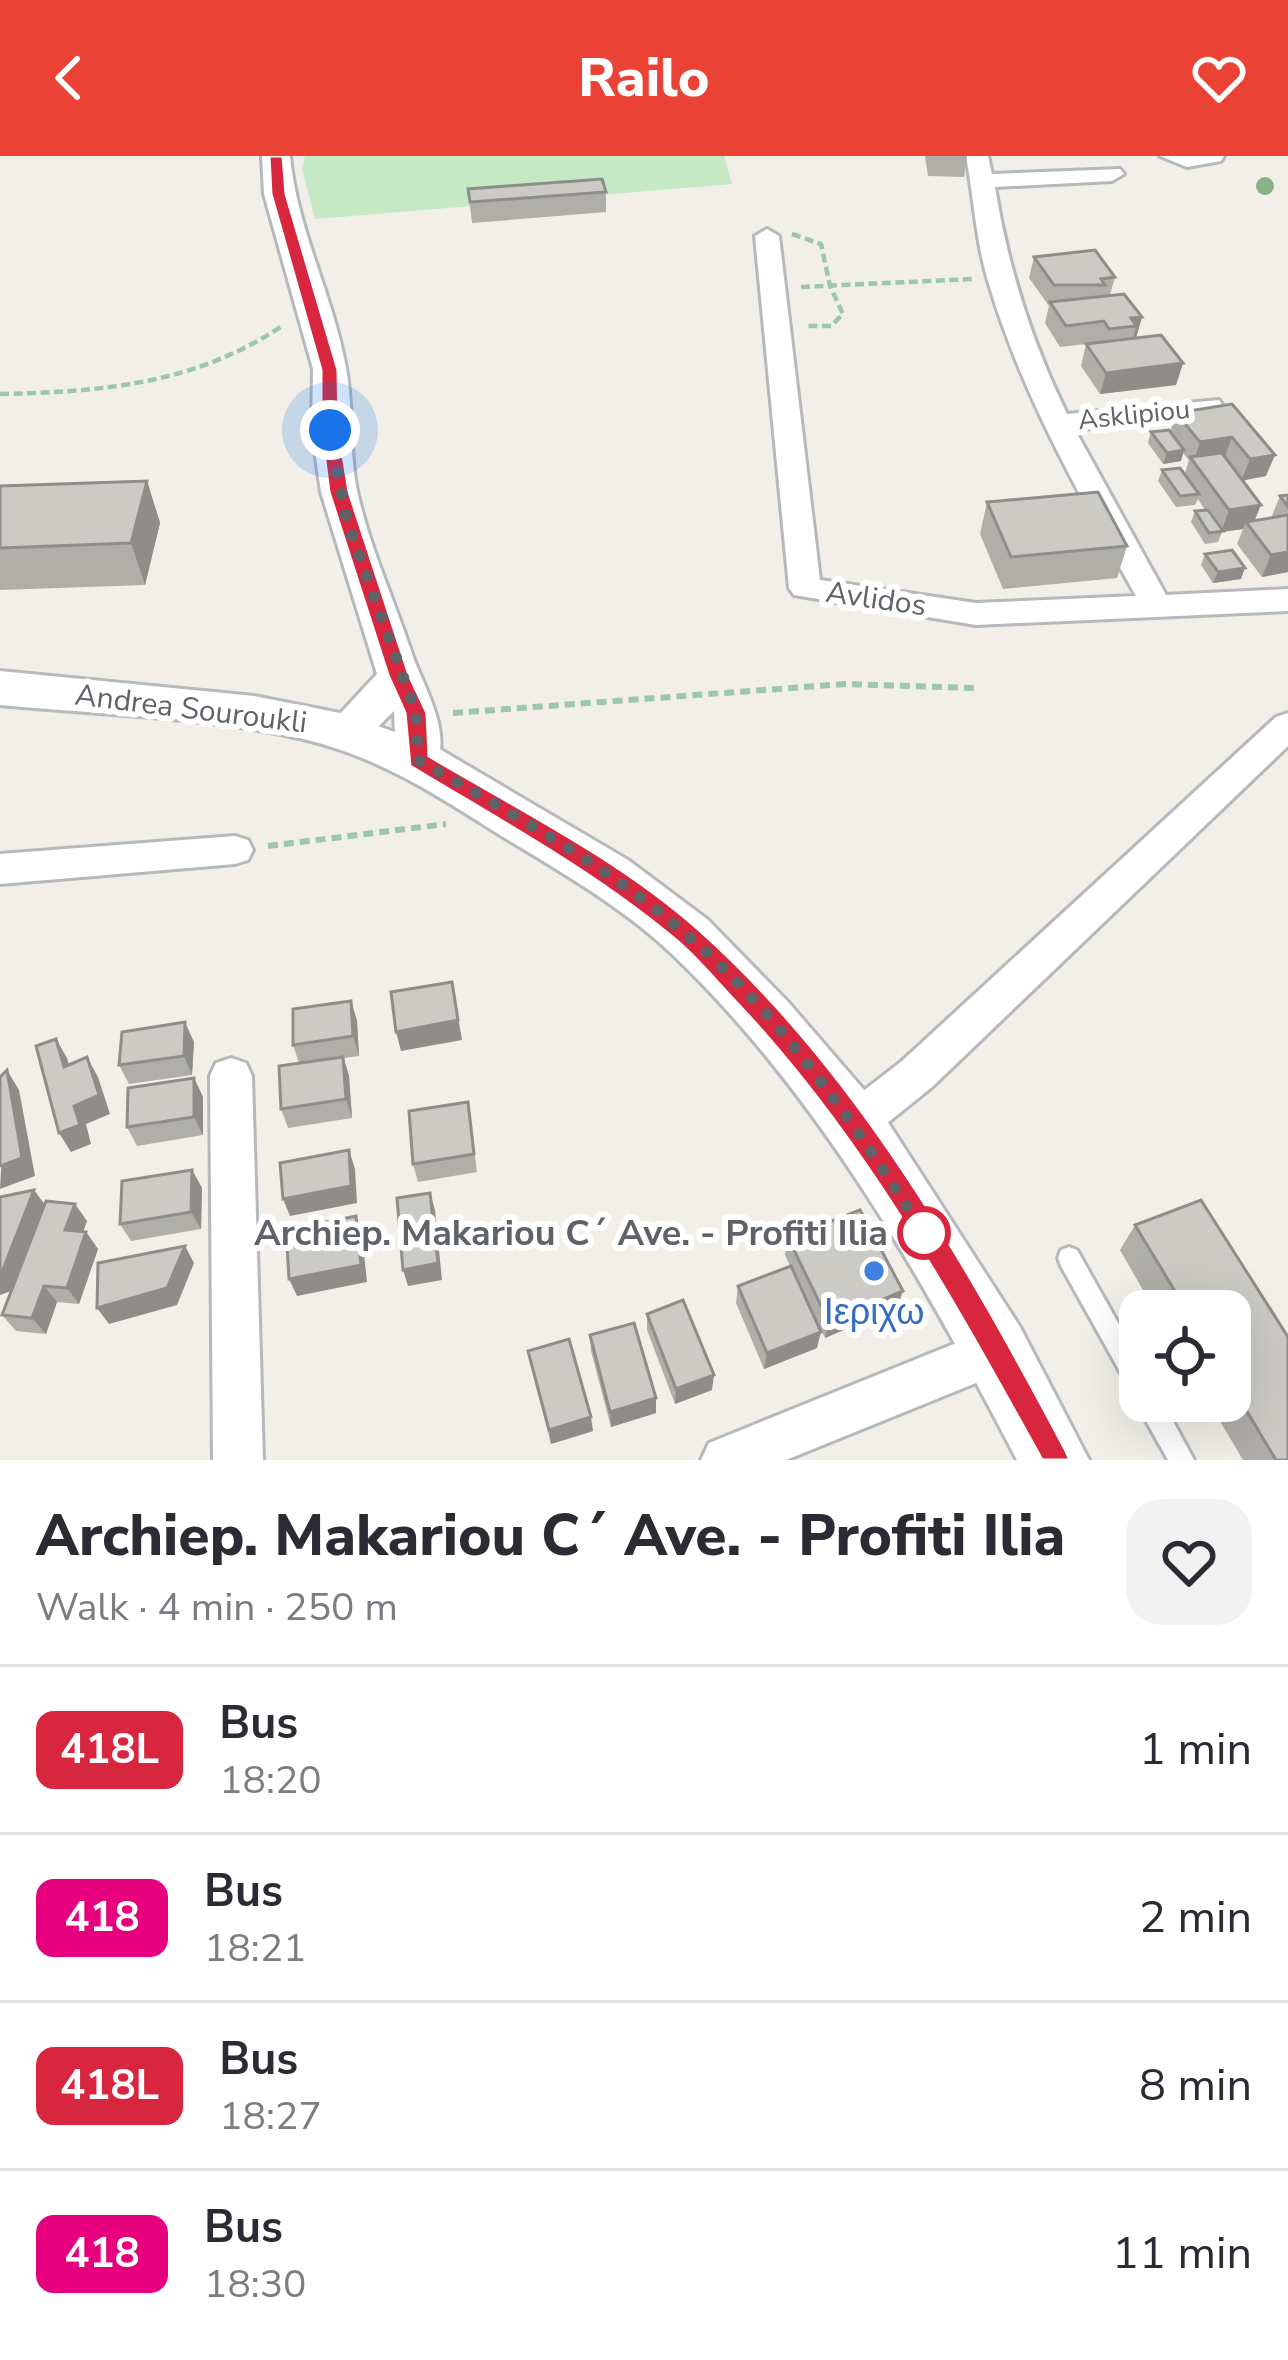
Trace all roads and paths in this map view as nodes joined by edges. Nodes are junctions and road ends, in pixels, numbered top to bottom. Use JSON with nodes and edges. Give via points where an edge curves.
{"nodes":[{"id":1,"x":276,"y":156,"type":"edge"},
{"id":2,"x":1171,"y":156,"type":"edge"},
{"id":3,"x":1213,"y":156,"type":"edge"},
{"id":4,"x":980,"y":169,"type":"edge"},
{"id":5,"x":1112,"y":174,"type":"dead end"},
{"id":6,"x":766,"y":236,"type":"joint"},
{"id":7,"x":999,"y":278,"type":"junction"},
{"id":8,"x":830,"y":286,"type":"junction"},
{"id":9,"x":773,"y":289,"type":"junction"},
{"id":10,"x":312,"y":302,"type":"junction"},
{"id":11,"x":777,"y":326,"type":"junction"},
{"id":12,"x":0,"y":394,"type":"edge"},
{"id":13,"x":1209,"y":406,"type":"edge"},
{"id":14,"x":1059,"y":423,"type":"junction"},
{"id":15,"x":1288,"y":600,"type":"edge"},
{"id":16,"x":1157,"y":606,"type":"junction"},
{"id":17,"x":0,"y":688,"type":"edge"},
{"id":18,"x":976,"y":688,"type":"dead end"},
{"id":19,"x":411,"y":716,"type":"junction"},
{"id":20,"x":1288,"y":726,"type":"edge"},
{"id":21,"x":345,"y":732,"type":"junction"},
{"id":22,"x":515,"y":815,"type":"junction"},
{"id":23,"x":235,"y":850,"type":"joint"},
{"id":24,"x":0,"y":869,"type":"edge"},
{"id":25,"x":231,"y":1076,"type":"dead end"},
{"id":26,"x":855,"y":1123,"type":"junction"},
{"id":27,"x":1069,"y":1258,"type":"dead end"},
{"id":28,"x":1119,"y":1347,"type":"edge"},
{"id":29,"x":996,"y":1351,"type":"junction"},
{"id":30,"x":1161,"y":1422,"type":"edge"},
{"id":31,"x":238,"y":1460,"type":"edge"},
{"id":32,"x":726,"y":1460,"type":"edge"},
{"id":33,"x":1054,"y":1460,"type":"edge"},
{"id":34,"x":1182,"y":1460,"type":"edge"}],
"edges":[{"from":1,"to":10,"type":"street","via":[[279,194]]},
{"from":2,"to":3,"type":"street"},
{"from":4,"to":5,"type":"street"},
{"from":4,"to":7,"type":"street"},
{"from":6,"to":8,"type":"path","via":[[799,234],[821,244]]},
{"from":6,"to":9,"type":"street","name":"Avlidos"},
{"from":7,"to":8,"type":"path"},
{"from":7,"to":14,"type":"street"},
{"from":8,"to":9,"type":"path"},
{"from":8,"to":11,"type":"path","via":[[841,320]]},
{"from":9,"to":11,"type":"street","name":"Avlidos"},
{"from":10,"to":12,"type":"path","via":[[218,364],[97,394]]},
{"from":10,"to":19,"type":"street","via":[[330,370],[339,492]]},
{"from":11,"to":16,"type":"street","name":"Avlidos","via":[[805,588],[976,614]]},
{"from":13,"to":14,"type":"street","name":"Asklipiou"},
{"from":14,"to":16,"type":"street"},
{"from":15,"to":16,"type":"street","name":"Avlidos"},
{"from":17,"to":21,"type":"main road","name":"Andrea Souroukli","via":[[181,703]]},
{"from":18,"to":19,"type":"path","via":[[924,682],[699,693]]},
{"from":19,"to":21,"type":"main road","name":"Andrea Souroukli"},
{"from":19,"to":21,"type":"street","via":[[384,696]]},
{"from":19,"to":22,"type":"main road","name":"Andrea Souroukli"},
{"from":20,"to":26,"type":"street"},
{"from":22,"to":23,"type":"path"},
{"from":22,"to":26,"type":"main road","name":"Andrea Souroukli","via":[[689,936]]},
{"from":23,"to":24,"type":"street"},
{"from":25,"to":31,"type":"street"},
{"from":26,"to":29,"type":"main road","name":"Andrea Souroukli"},
{"from":27,"to":28,"type":"lane"},
{"from":29,"to":32,"type":"street"},
{"from":29,"to":33,"type":"main road","name":"Andrea Souroukli"},
{"from":30,"to":34,"type":"lane"}]}
